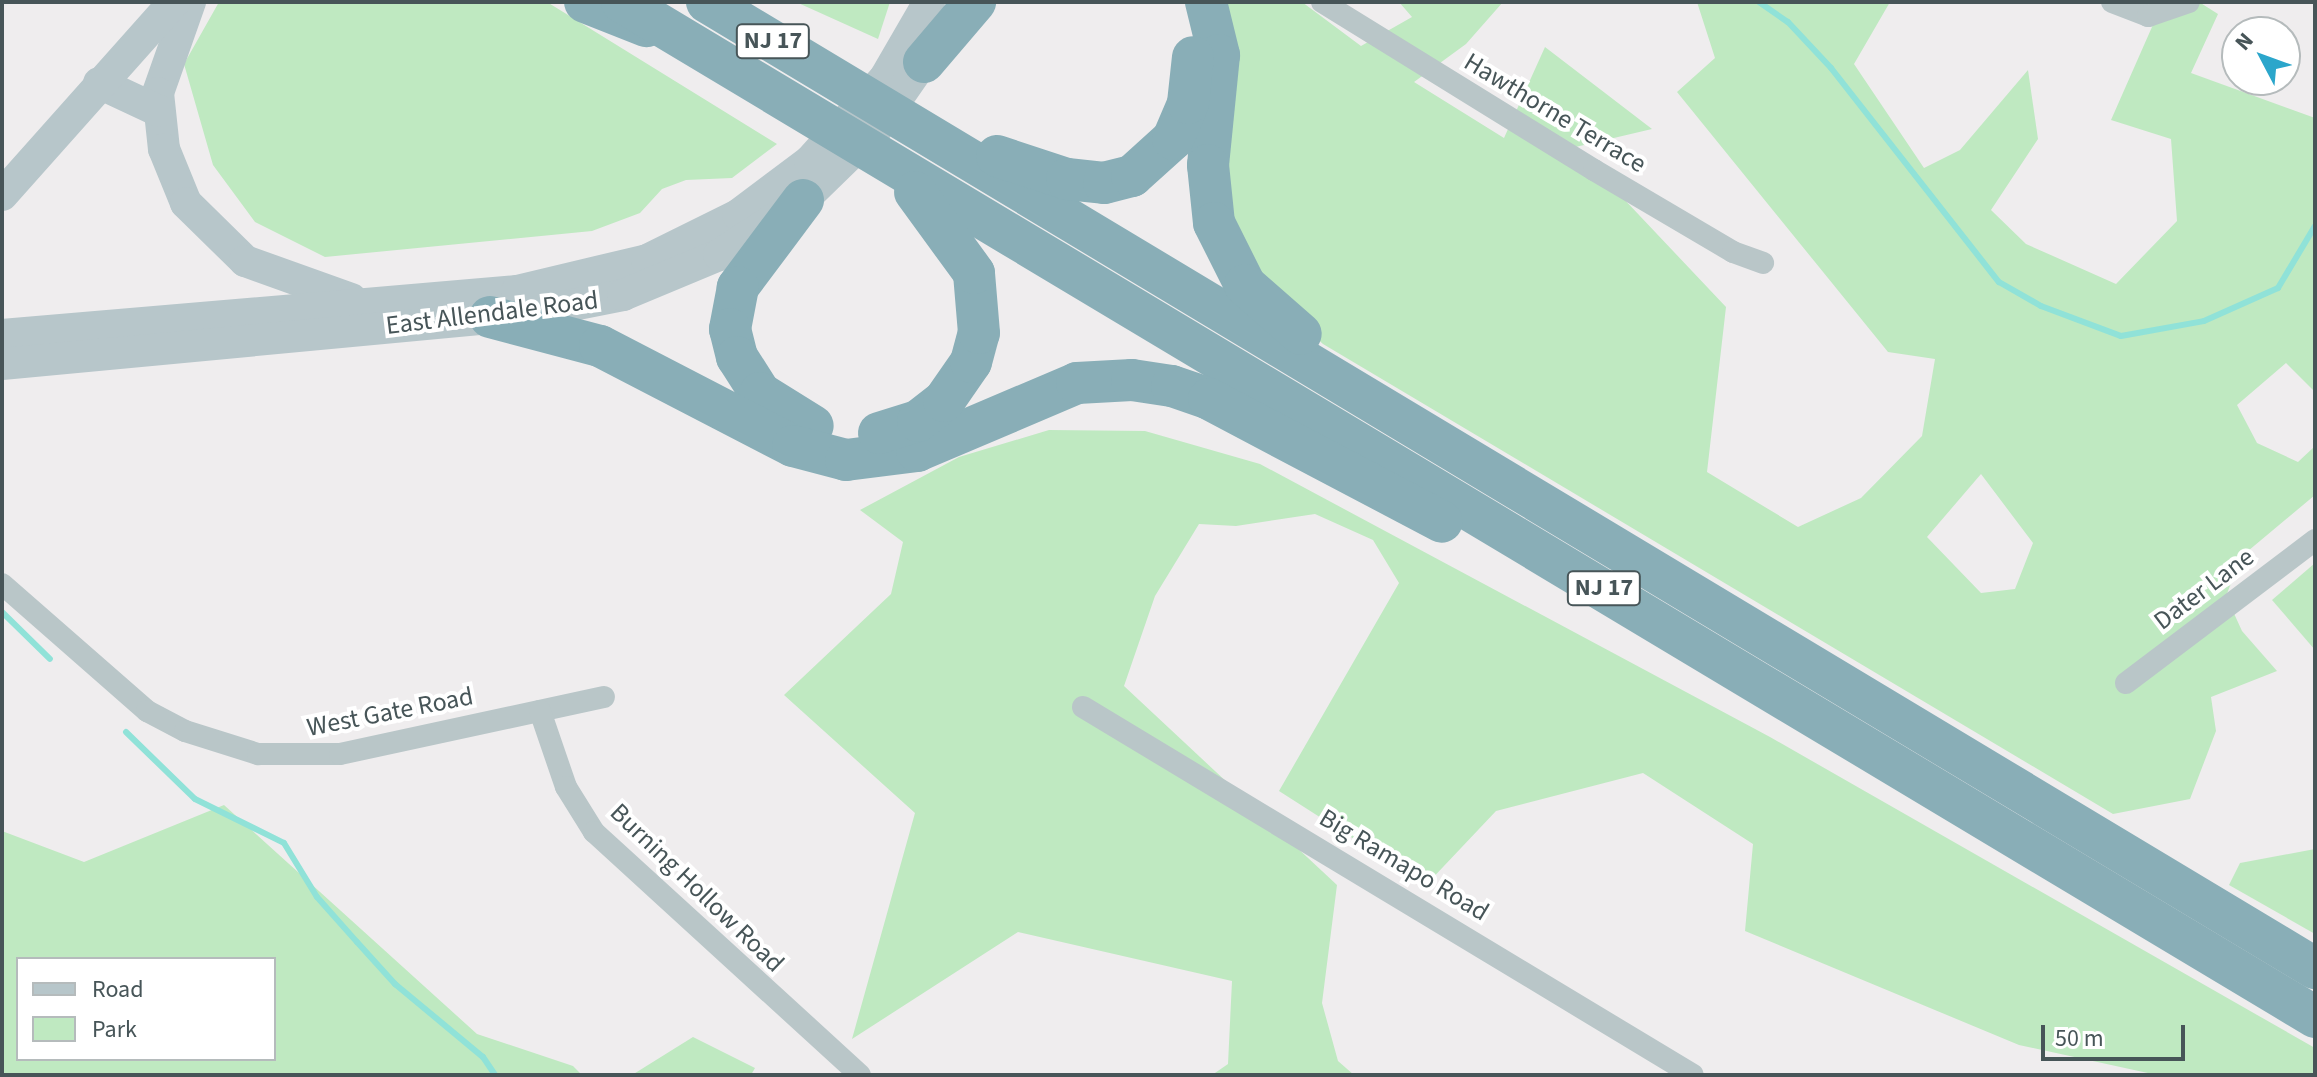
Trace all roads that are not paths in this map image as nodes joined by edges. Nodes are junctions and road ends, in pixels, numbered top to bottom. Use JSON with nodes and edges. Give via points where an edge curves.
{"nodes":[{"id":1,"x":174,"y":2,"type":"edge"},
{"id":2,"x":190,"y":2,"type":"edge"},
{"id":3,"x":585,"y":2,"type":"edge"},
{"id":4,"x":622,"y":2,"type":"edge"},
{"id":5,"x":707,"y":2,"type":"edge"},
{"id":6,"x":753,"y":2,"type":"edge"},
{"id":7,"x":929,"y":2,"type":"edge"},
{"id":8,"x":957,"y":2,"type":"edge"},
{"id":9,"x":975,"y":2,"type":"edge"},
{"id":10,"x":1178,"y":2,"type":"edge"},
{"id":11,"x":1206,"y":2,"type":"edge"},
{"id":12,"x":1322,"y":2,"type":"edge"},
{"id":13,"x":2112,"y":2,"type":"edge"},
{"id":14,"x":2189,"y":2,"type":"edge"},
{"id":15,"x":692,"y":44,"type":"junction"},
{"id":16,"x":801,"y":58,"type":"junction"},
{"id":17,"x":924,"y":62,"type":"junction"},
{"id":18,"x":99,"y":83,"type":"junction"},
{"id":19,"x":159,"y":111,"type":"junction"},
{"id":20,"x":919,"y":129,"type":"junction"},
{"id":21,"x":891,"y":164,"type":"junction"},
{"id":22,"x":2,"y":195,"type":"edge"},
{"id":23,"x":803,"y":200,"type":"junction"},
{"id":24,"x":1763,"y":263,"type":"dead end"},
{"id":25,"x":365,"y":303,"type":"junction"},
{"id":26,"x":490,"y":317,"type":"junction"},
{"id":27,"x":2,"y":335,"type":"edge"},
{"id":28,"x":2,"y":364,"type":"edge"},
{"id":29,"x":1454,"y":452,"type":"junction"},
{"id":30,"x":2315,"y":541,"type":"edge"},
{"id":31,"x":2,"y":584,"type":"edge"},
{"id":32,"x":1742,"y":672,"type":"junction"},
{"id":33,"x":2126,"y":683,"type":"dead end"},
{"id":34,"x":604,"y":697,"type":"dead end"},
{"id":35,"x":1083,"y":707,"type":"dead end"},
{"id":36,"x":540,"y":711,"type":"junction"},
{"id":37,"x":2315,"y":968,"type":"edge"},
{"id":38,"x":2315,"y":1017,"type":"edge"},
{"id":39,"x":860,"y":1075,"type":"edge"},
{"id":40,"x":1693,"y":1075,"type":"edge"}],
"edges":[{"from":1,"to":18,"type":"main road"},
{"from":2,"to":19,"type":"main road","via":[[165,60]]},
{"from":3,"to":15,"type":"highway"},
{"from":4,"to":15,"type":"highway","number":"NJ 17"},
{"from":5,"to":16,"type":"highway","number":"NJ 17"},
{"from":6,"to":16,"type":"highway"},
{"from":7,"to":25,"type":"main road","name":"East Allendale Road","via":[[885,78],[846,126],[788,180],[709,233],[584,279]]},
{"from":8,"to":17,"type":"main road","name":"East Allendale Road"},
{"from":9,"to":17,"type":"highway"},
{"from":10,"to":20,"type":"highway","via":[[1193,64],[1188,103],[1162,153],[1132,176],[1104,183],[1067,179]]},
{"from":11,"to":29,"type":"highway","via":[[1219,55],[1209,186],[1226,257],[1269,311],[1350,364]]},
{"from":12,"to":24,"type":"street","name":"Hawthorne Terrace","via":[[1657,207]]},
{"from":13,"to":14,"type":"street","via":[[2148,16]]},
{"from":15,"to":21,"type":"highway","number":"NJ 17"},
{"from":16,"to":20,"type":"highway","number":"NJ 17"},
{"from":17,"to":23,"type":"main road","name":"East Allendale Road","via":[[867,139]]},
{"from":18,"to":19,"type":"main road"},
{"from":18,"to":22,"type":"main road"},
{"from":19,"to":25,"type":"main road","via":[[177,186],[212,235],[263,270]]},
{"from":20,"to":29,"type":"highway","number":"NJ 17"},
{"from":21,"to":23,"type":"highway","via":[[961,247],[980,305],[979,333],[964,377],[918,421],[873,434],[825,430],[782,412],[745,372],[730,329],[738,287]]},
{"from":21,"to":32,"type":"highway","number":"NJ 17"},
{"from":23,"to":26,"type":"main road","name":"East Allendale Road","via":[[719,255],[655,283],[589,304]]},
{"from":25,"to":27,"type":"main road","name":"East Allendale Road"},
{"from":26,"to":28,"type":"main road","name":"East Allendale Road"},
{"from":26,"to":32,"type":"highway","via":[[600,346],[793,446],[846,460],[917,451],[1077,383],[1132,380],[1172,386],[1209,399],[1493,551]]},
{"from":29,"to":37,"type":"highway","number":"NJ 17"},
{"from":30,"to":33,"type":"street","name":"Dater Lane"},
{"from":31,"to":36,"type":"street","name":"West Gate Road","via":[[147,711],[185,731],[258,754],[340,754]]},
{"from":32,"to":38,"type":"highway","number":"NJ 17"},
{"from":34,"to":36,"type":"street","name":"West Gate Road"},
{"from":35,"to":40,"type":"street","name":"Big Ramapo Road"},
{"from":36,"to":39,"type":"street","name":"Burning Hollow Road","via":[[566,787],[594,832]]}]}
